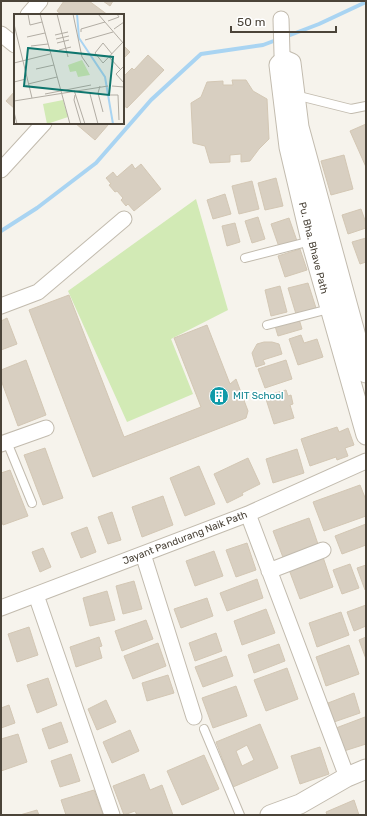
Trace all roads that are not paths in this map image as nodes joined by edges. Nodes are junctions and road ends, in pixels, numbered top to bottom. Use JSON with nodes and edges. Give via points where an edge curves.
{"nodes":[{"id":1,"x":40,"y":1,"type":"edge"},
{"id":2,"x":29,"y":14,"type":"edge"},
{"id":3,"x":281,"y":25,"type":"dead end"},
{"id":4,"x":283,"y":53,"type":"junction"},
{"id":5,"x":295,"y":95,"type":"junction"},
{"id":6,"x":366,"y":106,"type":"edge"},
{"id":7,"x":43,"y":124,"type":"edge"},
{"id":8,"x":1,"y":170,"type":"edge"},
{"id":9,"x":124,"y":219,"type":"dead end"},
{"id":10,"x":311,"y":241,"type":"junction"},
{"id":11,"x":245,"y":258,"type":"dead end"},
{"id":12,"x":1,"y":306,"type":"edge"},
{"id":13,"x":329,"y":309,"type":"junction"},
{"id":14,"x":267,"y":325,"type":"dead end"},
{"id":15,"x":360,"y":333,"type":"edge"},
{"id":16,"x":366,"y":373,"type":"edge"},
{"id":17,"x":46,"y":428,"type":"dead end"},
{"id":18,"x":366,"y":435,"type":"edge"},
{"id":19,"x":4,"y":443,"type":"edge"},
{"id":20,"x":366,"y":461,"type":"edge"},
{"id":21,"x":32,"y":503,"type":"dead end"},
{"id":22,"x":248,"y":514,"type":"junction"},
{"id":23,"x":323,"y":550,"type":"dead end"},
{"id":24,"x":143,"y":554,"type":"junction"},
{"id":25,"x":269,"y":571,"type":"junction"},
{"id":26,"x":36,"y":595,"type":"junction"},
{"id":27,"x":1,"y":608,"type":"edge"},
{"id":28,"x":194,"y":717,"type":"dead end"},
{"id":29,"x":204,"y":729,"type":"dead end"},
{"id":30,"x":366,"y":769,"type":"edge"},
{"id":31,"x":347,"y":777,"type":"junction"},
{"id":32,"x":302,"y":810,"type":"edge"},
{"id":33,"x":112,"y":815,"type":"edge"},
{"id":34,"x":240,"y":815,"type":"edge"},
{"id":35,"x":270,"y":815,"type":"edge"}],
"edges":[{"from":1,"to":2,"type":"street"},
{"from":3,"to":4,"type":"street","name":"Pu. Bha. Bhave Path"},
{"from":4,"to":5,"type":"street","name":"Pu. Bha. Bhave Path","via":[[291,63]]},
{"from":4,"to":10,"type":"street","name":"Pu. Bha. Bhave Path","via":[[279,65],[289,147]]},
{"from":5,"to":6,"type":"lane","via":[[351,109]]},
{"from":5,"to":15,"type":"street","name":"Pu. Bha. Bhave Path","via":[[299,127]]},
{"from":7,"to":8,"type":"street"},
{"from":9,"to":12,"type":"street","via":[[38,292]]},
{"from":10,"to":11,"type":"lane"},
{"from":10,"to":13,"type":"street","name":"Pu. Bha. Bhave Path"},
{"from":13,"to":14,"type":"lane"},
{"from":13,"to":18,"type":"street","name":"Pu. Bha. Bhave Path"},
{"from":15,"to":16,"type":"street","name":"Pu. Bha. Bhave Path"},
{"from":17,"to":19,"type":"street"},
{"from":19,"to":21,"type":"lane"},
{"from":20,"to":22,"type":"street","name":"Jayant Pandurang Naik Path"},
{"from":22,"to":24,"type":"street","name":"Jayant Pandurang Naik Path"},
{"from":22,"to":25,"type":"street"},
{"from":23,"to":25,"type":"street"},
{"from":24,"to":26,"type":"street","name":"Jayant Pandurang Naik Path"},
{"from":24,"to":28,"type":"street"},
{"from":25,"to":31,"type":"street"},
{"from":26,"to":27,"type":"street","name":"Jayant Pandurang Naik Path"},
{"from":26,"to":33,"type":"street"},
{"from":29,"to":34,"type":"lane"},
{"from":30,"to":31,"type":"street"},
{"from":31,"to":32,"type":"street"},
{"from":32,"to":35,"type":"street"}]}
